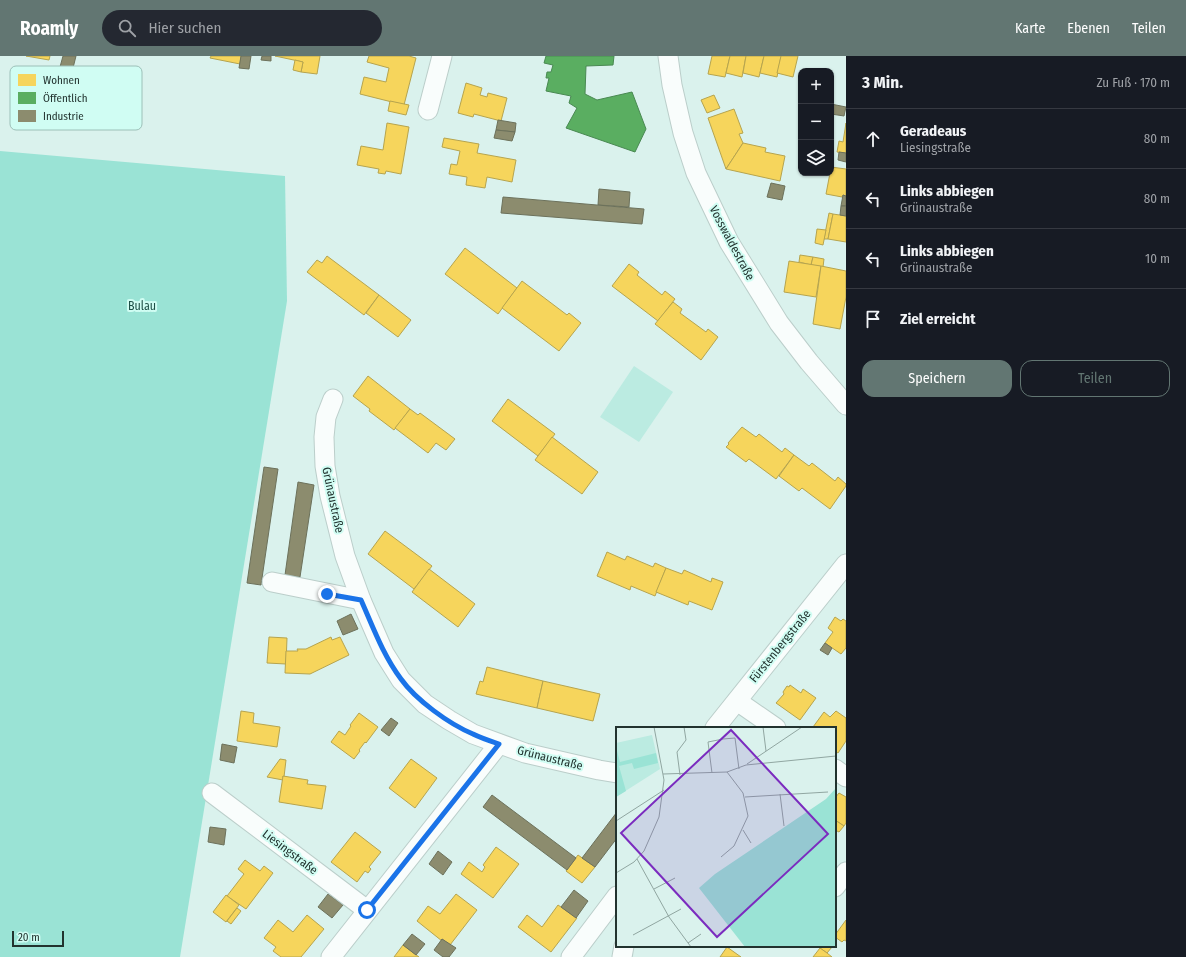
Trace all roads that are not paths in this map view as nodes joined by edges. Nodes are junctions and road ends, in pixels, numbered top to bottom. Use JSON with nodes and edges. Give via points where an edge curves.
{"nodes":[{"id":1,"x":442,"y":56,"type":"edge"},
{"id":2,"x":668,"y":56,"type":"edge"},
{"id":3,"x":428,"y":110,"type":"dead end"},
{"id":4,"x":333,"y":399,"type":"dead end"},
{"id":5,"x":846,"y":405,"type":"edge"},
{"id":6,"x":846,"y":564,"type":"edge"},
{"id":7,"x":272,"y":582,"type":"dead end"},
{"id":8,"x":361,"y":600,"type":"junction"},
{"id":9,"x":737,"y":701,"type":"junction"},
{"id":10,"x":716,"y":727,"type":"edge"},
{"id":11,"x":775,"y":727,"type":"edge"},
{"id":12,"x":499,"y":744,"type":"junction"},
{"id":13,"x":836,"y":770,"type":"edge"},
{"id":14,"x":616,"y":773,"type":"edge"},
{"id":15,"x":846,"y":777,"type":"edge"},
{"id":16,"x":212,"y":793,"type":"dead end"},
{"id":17,"x":846,"y":872,"type":"edge"},
{"id":18,"x":836,"y":886,"type":"edge"},
{"id":19,"x":616,"y":897,"type":"edge"},
{"id":20,"x":367,"y":910,"type":"junction"},
{"id":21,"x":624,"y":947,"type":"edge"},
{"id":22,"x":331,"y":957,"type":"edge"},
{"id":23,"x":571,"y":957,"type":"edge"},
{"id":24,"x":622,"y":957,"type":"edge"}],
"edges":[{"from":1,"to":3,"type":"street"},
{"from":2,"to":5,"type":"street","name":"Vosswaldestraße","via":[[683,133],[696,173],[729,242],[779,323]]},
{"from":4,"to":8,"type":"street","name":"Grünaustraße","via":[[326,418],[325,466],[345,556]]},
{"from":6,"to":9,"type":"street","name":"Fürstenbergstraße"},
{"from":7,"to":8,"type":"street"},
{"from":8,"to":12,"type":"street","name":"Grünaustraße","via":[[384,653],[401,680],[425,704],[449,720],[473,734]]},
{"from":9,"to":10,"type":"street","name":"Fürstenbergstraße"},
{"from":9,"to":11,"type":"street"},
{"from":12,"to":14,"type":"street","name":"Grünaustraße","via":[[557,761]]},
{"from":12,"to":20,"type":"street"},
{"from":13,"to":15,"type":"street"},
{"from":16,"to":20,"type":"street","name":"Liesingstraße"},
{"from":17,"to":18,"type":"street"},
{"from":19,"to":23,"type":"street"},
{"from":20,"to":22,"type":"street"},
{"from":21,"to":24,"type":"street"}]}
